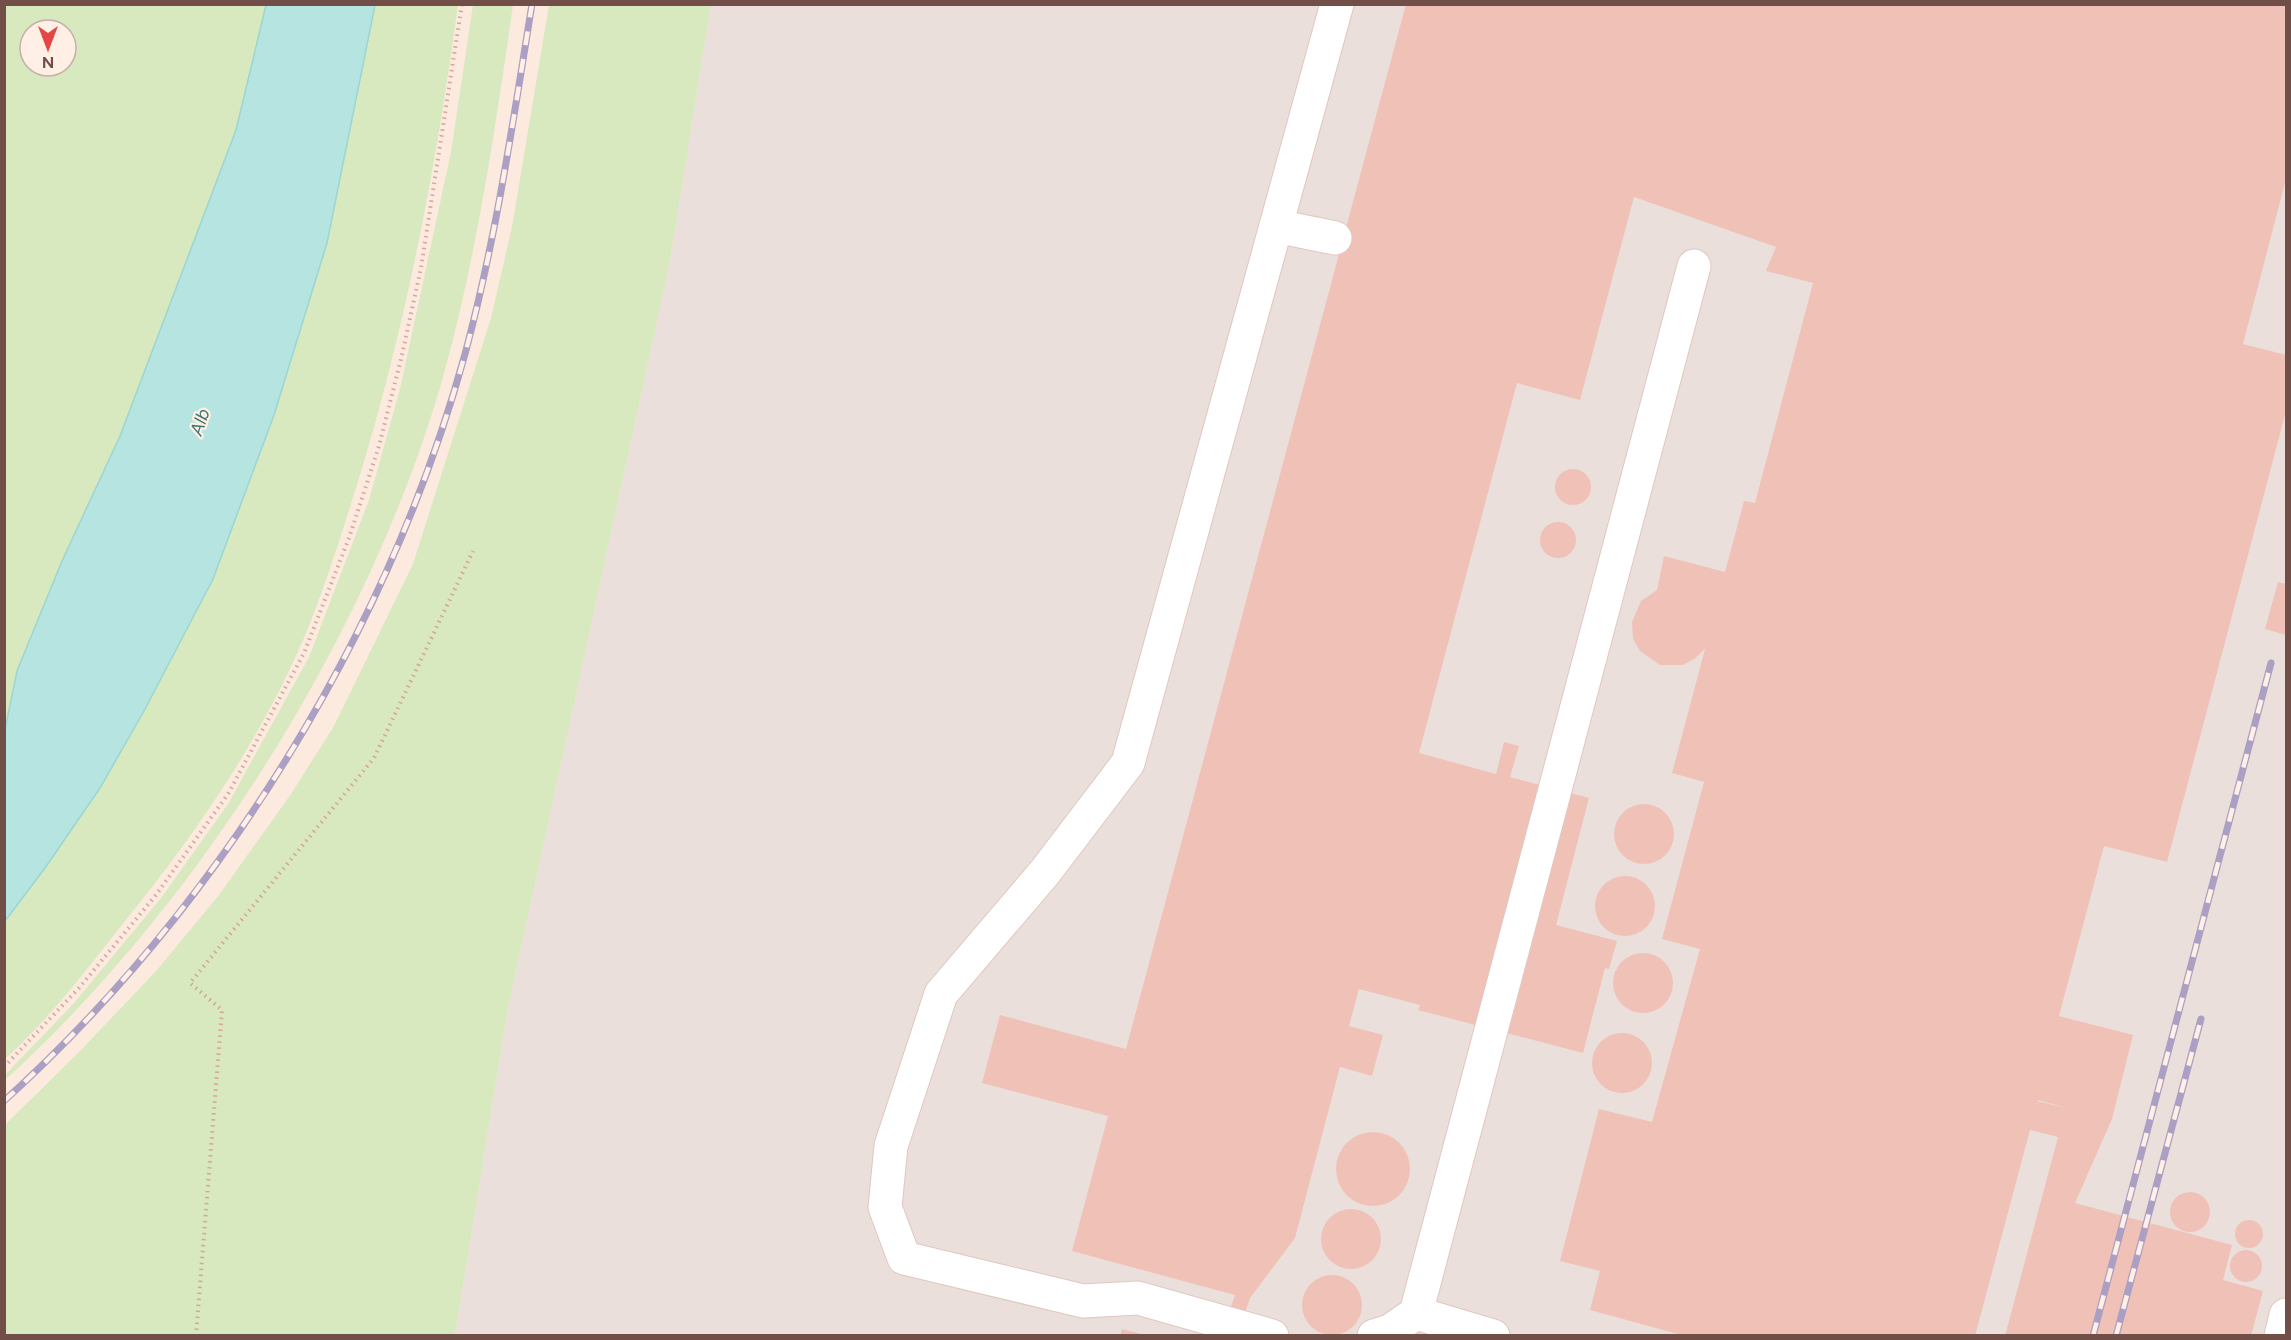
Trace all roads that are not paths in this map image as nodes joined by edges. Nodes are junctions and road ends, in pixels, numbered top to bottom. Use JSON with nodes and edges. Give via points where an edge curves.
{"nodes":[{"id":1,"x":1337,"y":4,"type":"edge"},
{"id":2,"x":1276,"y":226,"type":"junction"},
{"id":3,"x":1335,"y":238,"type":"dead end"},
{"id":4,"x":1694,"y":266,"type":"dead end"},
{"id":5,"x":2286,"y":1315,"type":"edge"},
{"id":6,"x":1419,"y":1324,"type":"edge"},
{"id":7,"x":1272,"y":1335,"type":"edge"},
{"id":8,"x":1374,"y":1335,"type":"edge"},
{"id":9,"x":1493,"y":1335,"type":"edge"},
{"id":10,"x":2281,"y":1335,"type":"edge"}],
"edges":[{"from":1,"to":2,"type":"lane"},
{"from":2,"to":3,"type":"lane"},
{"from":2,"to":7,"type":"lane","via":[[1128,764],[1045,872],[941,994],[891,1146],[885,1207],[904,1258],[1083,1301],[1138,1298]]},
{"from":4,"to":6,"type":"lane"},
{"from":5,"to":10,"type":"lane"},
{"from":6,"to":8,"type":"lane"},
{"from":6,"to":9,"type":"lane"}]}
